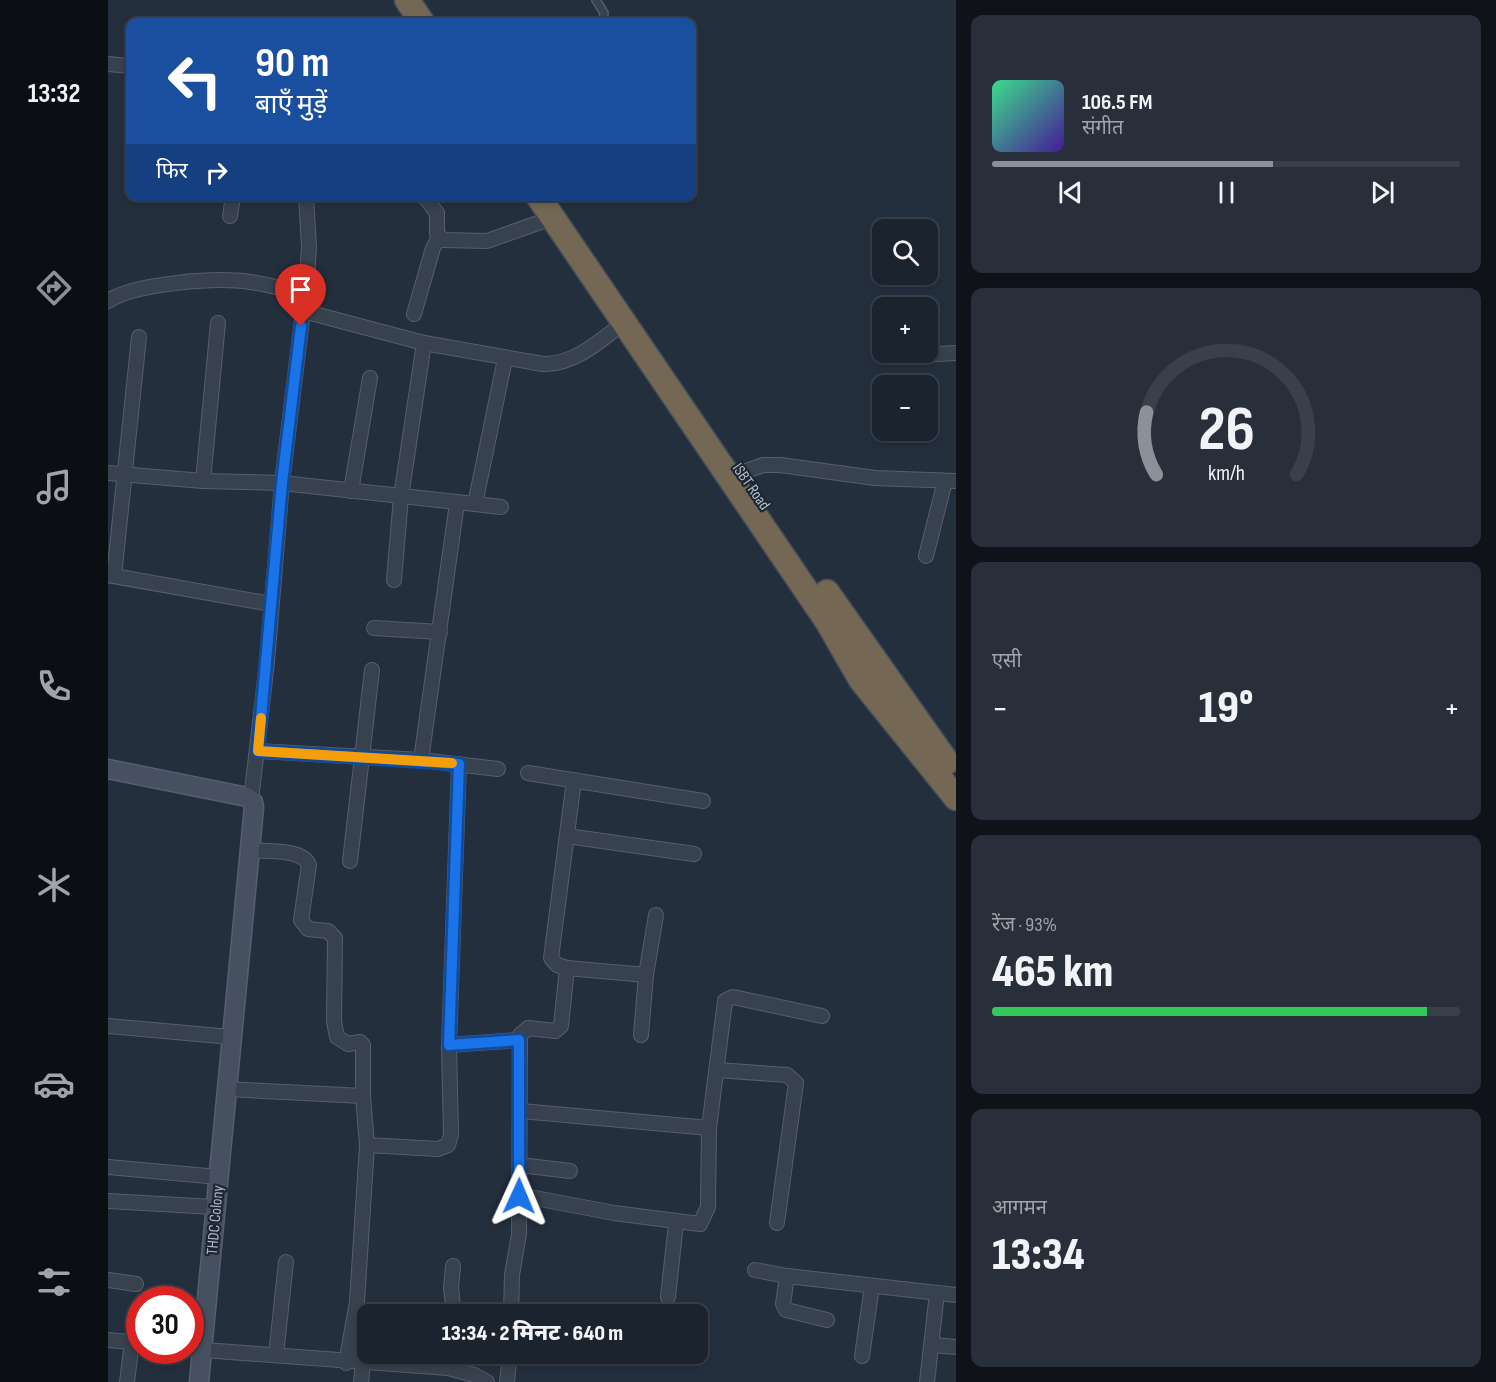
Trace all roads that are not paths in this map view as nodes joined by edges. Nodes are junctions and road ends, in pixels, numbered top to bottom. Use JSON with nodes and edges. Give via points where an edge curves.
{"nodes":[{"id":1,"x":407,"y":0,"type":"edge"},
{"id":2,"x":424,"y":0,"type":"edge"},
{"id":3,"x":596,"y":0,"type":"edge"},
{"id":4,"x":419,"y":18,"type":"edge"},
{"id":5,"x":435,"y":18,"type":"edge"},
{"id":6,"x":604,"y":18,"type":"edge"},
{"id":7,"x":108,"y":64,"type":"edge"},
{"id":8,"x":126,"y":66,"type":"edge"},
{"id":9,"x":232,"y":201,"type":"edge"},
{"id":10,"x":306,"y":201,"type":"edge"},
{"id":11,"x":428,"y":201,"type":"edge"},
{"id":12,"x":552,"y":207,"type":"edge"},
{"id":13,"x":230,"y":216,"type":"dead end"},
{"id":14,"x":439,"y":238,"type":"junction"},
{"id":15,"x":587,"y":260,"type":"junction"},
{"id":16,"x":305,"y":295,"type":"junction"},
{"id":17,"x":108,"y":301,"type":"edge"},
{"id":18,"x":303,"y":311,"type":"junction"},
{"id":19,"x":414,"y":314,"type":"dead end"},
{"id":20,"x":218,"y":323,"type":"dead end"},
{"id":21,"x":623,"y":323,"type":"junction"},
{"id":22,"x":139,"y":337,"type":"dead end"},
{"id":23,"x":424,"y":343,"type":"junction"},
{"id":24,"x":956,"y":353,"type":"edge"},
{"id":25,"x":938,"y":354,"type":"edge"},
{"id":26,"x":505,"y":359,"type":"junction"},
{"id":27,"x":370,"y":378,"type":"dead end"},
{"id":28,"x":108,"y":473,"type":"edge"},
{"id":29,"x":124,"y":474,"type":"junction"},
{"id":30,"x":736,"y":475,"type":"junction"},
{"id":31,"x":950,"y":481,"type":"edge"},
{"id":32,"x":203,"y":482,"type":"junction"},
{"id":33,"x":282,"y":483,"type":"junction"},
{"id":34,"x":351,"y":490,"type":"junction"},
{"id":35,"x":401,"y":497,"type":"junction"},
{"id":36,"x":457,"y":503,"type":"junction"},
{"id":37,"x":475,"y":504,"type":"junction"},
{"id":38,"x":501,"y":507,"type":"dead end"},
{"id":39,"x":926,"y":556,"type":"dead end"},
{"id":40,"x":111,"y":576,"type":"edge"},
{"id":41,"x":394,"y":580,"type":"dead end"},
{"id":42,"x":271,"y":604,"type":"junction"},
{"id":43,"x":374,"y":628,"type":"dead end"},
{"id":44,"x":440,"y":632,"type":"junction"},
{"id":45,"x":372,"y":670,"type":"dead end"},
{"id":46,"x":258,"y":751,"type":"junction"},
{"id":47,"x":928,"y":751,"type":"junction"},
{"id":48,"x":363,"y":757,"type":"junction"},
{"id":49,"x":422,"y":760,"type":"junction"},
{"id":50,"x":459,"y":764,"type":"junction"},
{"id":51,"x":108,"y":769,"type":"edge"},
{"id":52,"x":498,"y":769,"type":"dead end"},
{"id":53,"x":528,"y":773,"type":"dead end"},
{"id":54,"x":956,"y":773,"type":"edge"},
{"id":55,"x":574,"y":780,"type":"junction"},
{"id":56,"x":956,"y":798,"type":"edge"},
{"id":57,"x":251,"y":800,"type":"junction"},
{"id":58,"x":703,"y":801,"type":"dead end"},
{"id":59,"x":567,"y":836,"type":"junction"},
{"id":60,"x":250,"y":850,"type":"junction"},
{"id":61,"x":693,"y":854,"type":"dead end"},
{"id":62,"x":350,"y":861,"type":"dead end"},
{"id":63,"x":656,"y":915,"type":"dead end"},
{"id":64,"x":567,"y":968,"type":"junction"},
{"id":65,"x":646,"y":975,"type":"junction"},
{"id":66,"x":822,"y":1016,"type":"dead end"},
{"id":67,"x":108,"y":1026,"type":"edge"},
{"id":68,"x":641,"y":1035,"type":"dead end"},
{"id":69,"x":231,"y":1037,"type":"junction"},
{"id":70,"x":519,"y":1040,"type":"junction"},
{"id":71,"x":449,"y":1045,"type":"junction"},
{"id":72,"x":717,"y":1070,"type":"junction"},
{"id":73,"x":227,"y":1089,"type":"junction"},
{"id":74,"x":363,"y":1096,"type":"junction"},
{"id":75,"x":521,"y":1110,"type":"junction"},
{"id":76,"x":709,"y":1128,"type":"junction"},
{"id":77,"x":367,"y":1145,"type":"junction"},
{"id":78,"x":520,"y":1165,"type":"junction"},
{"id":79,"x":108,"y":1167,"type":"edge"},
{"id":80,"x":570,"y":1171,"type":"dead end"},
{"id":81,"x":218,"y":1177,"type":"junction"},
{"id":82,"x":519,"y":1196,"type":"junction"},
{"id":83,"x":108,"y":1201,"type":"edge"},
{"id":84,"x":214,"y":1207,"type":"junction"},
{"id":85,"x":676,"y":1223,"type":"junction"},
{"id":86,"x":777,"y":1223,"type":"dead end"},
{"id":87,"x":286,"y":1262,"type":"dead end"},
{"id":88,"x":453,"y":1266,"type":"dead end"},
{"id":89,"x":755,"y":1270,"type":"dead end"},
{"id":90,"x":787,"y":1276,"type":"junction"},
{"id":91,"x":108,"y":1280,"type":"edge"},
{"id":92,"x":136,"y":1284,"type":"dead end"},
{"id":93,"x":204,"y":1286,"type":"edge"},
{"id":94,"x":872,"y":1286,"type":"junction"},
{"id":95,"x":937,"y":1293,"type":"junction"},
{"id":96,"x":956,"y":1295,"type":"edge"},
{"id":97,"x":668,"y":1297,"type":"dead end"},
{"id":98,"x":453,"y":1304,"type":"edge"},
{"id":99,"x":511,"y":1304,"type":"edge"},
{"id":100,"x":827,"y":1320,"type":"dead end"},
{"id":101,"x":108,"y":1340,"type":"edge"},
{"id":102,"x":126,"y":1341,"type":"edge"},
{"id":103,"x":933,"y":1346,"type":"junction"},
{"id":104,"x":956,"y":1347,"type":"edge"},
{"id":105,"x":204,"y":1350,"type":"edge"},
{"id":106,"x":276,"y":1355,"type":"junction"},
{"id":107,"x":862,"y":1356,"type":"dead end"},
{"id":108,"x":355,"y":1363,"type":"junction"},
{"id":109,"x":131,"y":1364,"type":"edge"},
{"id":110,"x":197,"y":1364,"type":"edge"},
{"id":111,"x":449,"y":1364,"type":"edge"},
{"id":112,"x":509,"y":1364,"type":"edge"},
{"id":113,"x":448,"y":1368,"type":"junction"},
{"id":114,"x":127,"y":1382,"type":"edge"},
{"id":115,"x":199,"y":1382,"type":"edge"},
{"id":116,"x":361,"y":1382,"type":"edge"},
{"id":117,"x":487,"y":1382,"type":"edge"},
{"id":118,"x":507,"y":1382,"type":"edge"},
{"id":119,"x":927,"y":1382,"type":"edge"}],
"edges":[{"from":1,"to":4,"type":"highway"},
{"from":2,"to":5,"type":"highway"},
{"from":3,"to":6,"type":"lane"},
{"from":7,"to":8,"type":"street"},
{"from":9,"to":13,"type":"street"},
{"from":10,"to":16,"type":"street","via":[[309,247]]},
{"from":11,"to":14,"type":"street","via":[[437,213]]},
{"from":12,"to":14,"type":"street","via":[[487,242],[460,243]]},
{"from":12,"to":15,"type":"highway","name":"ISBT Road"},
{"from":14,"to":19,"type":"street"},
{"from":15,"to":21,"type":"highway"},
{"from":15,"to":30,"type":"highway","name":"ISBT Road"},
{"from":16,"to":17,"type":"street","via":[[249,281],[226,280],[127,291]]},
{"from":16,"to":18,"type":"street"},
{"from":18,"to":23,"type":"street"},
{"from":18,"to":33,"type":"street"},
{"from":20,"to":32,"type":"street"},
{"from":21,"to":26,"type":"street","via":[[596,345],[561,362]]},
{"from":21,"to":30,"type":"highway"},
{"from":22,"to":29,"type":"street"},
{"from":23,"to":26,"type":"street"},
{"from":23,"to":35,"type":"street"},
{"from":24,"to":25,"type":"street"},
{"from":26,"to":37,"type":"street"},
{"from":27,"to":34,"type":"street"},
{"from":28,"to":29,"type":"street"},
{"from":29,"to":32,"type":"street"},
{"from":29,"to":40,"type":"street"},
{"from":30,"to":31,"type":"street","via":[[763,465],[780,465],[875,478]]},
{"from":30,"to":47,"type":"highway","name":"ISBT Road"},
{"from":31,"to":39,"type":"street"},
{"from":32,"to":33,"type":"street"},
{"from":33,"to":34,"type":"street"},
{"from":33,"to":42,"type":"street"},
{"from":34,"to":35,"type":"street"},
{"from":35,"to":36,"type":"street"},
{"from":35,"to":41,"type":"street"},
{"from":36,"to":37,"type":"street"},
{"from":36,"to":44,"type":"street"},
{"from":37,"to":38,"type":"street"},
{"from":40,"to":42,"type":"street"},
{"from":42,"to":46,"type":"street"},
{"from":43,"to":44,"type":"street"},
{"from":44,"to":49,"type":"street"},
{"from":45,"to":48,"type":"street"},
{"from":46,"to":48,"type":"street"},
{"from":46,"to":57,"type":"street"},
{"from":47,"to":54,"type":"highway","name":"ISBT Road"},
{"from":47,"to":56,"type":"highway"},
{"from":48,"to":49,"type":"street"},
{"from":48,"to":62,"type":"street"},
{"from":49,"to":50,"type":"street"},
{"from":50,"to":52,"type":"street"},
{"from":50,"to":71,"type":"street"},
{"from":51,"to":57,"type":"street"},
{"from":53,"to":55,"type":"street"},
{"from":55,"to":58,"type":"street"},
{"from":55,"to":59,"type":"street"},
{"from":57,"to":60,"type":"street","name":"THDC Colony","via":[[254,807]]},
{"from":59,"to":61,"type":"street"},
{"from":59,"to":64,"type":"street","via":[[550,953],[553,962]]},
{"from":60,"to":69,"type":"street","name":"THDC Colony"},
{"from":60,"to":74,"type":"street","via":[[299,855],[307,860],[302,920],[308,929],[328,931],[335,938],[334,1021],[337,1037],[348,1044],[363,1045]]},
{"from":63,"to":65,"type":"street"},
{"from":64,"to":65,"type":"street"},
{"from":64,"to":70,"type":"street","via":[[561,1026],[555,1031],[525,1029]]},
{"from":65,"to":68,"type":"street"},
{"from":66,"to":72,"type":"street","via":[[729,998],[723,1005]]},
{"from":67,"to":69,"type":"street"},
{"from":69,"to":73,"type":"street","name":"THDC Colony"},
{"from":70,"to":71,"type":"street"},
{"from":70,"to":75,"type":"street"},
{"from":71,"to":77,"type":"street","via":[[448,1145],[438,1149]]},
{"from":72,"to":76,"type":"street"},
{"from":72,"to":86,"type":"street","via":[[787,1075],[795,1080]]},
{"from":73,"to":74,"type":"street"},
{"from":73,"to":81,"type":"street","name":"THDC Colony"},
{"from":74,"to":77,"type":"street"},
{"from":75,"to":76,"type":"street"},
{"from":75,"to":78,"type":"street"},
{"from":76,"to":85,"type":"street","via":[[706,1216],[700,1224]]},
{"from":77,"to":108,"type":"street"},
{"from":78,"to":80,"type":"street"},
{"from":78,"to":82,"type":"street"},
{"from":79,"to":81,"type":"street"},
{"from":81,"to":84,"type":"street","name":"THDC Colony"},
{"from":82,"to":85,"type":"street"},
{"from":82,"to":99,"type":"street"},
{"from":83,"to":84,"type":"street"},
{"from":84,"to":93,"type":"street","name":"THDC Colony"},
{"from":85,"to":97,"type":"street"},
{"from":87,"to":106,"type":"street"},
{"from":88,"to":98,"type":"street"},
{"from":89,"to":90,"type":"street"},
{"from":90,"to":94,"type":"street"},
{"from":90,"to":100,"type":"street","via":[[783,1304],[786,1310]]},
{"from":91,"to":92,"type":"street"},
{"from":94,"to":95,"type":"street"},
{"from":94,"to":107,"type":"street"},
{"from":95,"to":96,"type":"street"},
{"from":95,"to":103,"type":"street"},
{"from":101,"to":102,"type":"street"},
{"from":103,"to":104,"type":"street"},
{"from":103,"to":119,"type":"street"},
{"from":105,"to":106,"type":"street"},
{"from":106,"to":108,"type":"street"},
{"from":108,"to":113,"type":"street"},
{"from":108,"to":116,"type":"street"},
{"from":109,"to":114,"type":"street"},
{"from":110,"to":115,"type":"street","name":"THDC Colony"},
{"from":111,"to":113,"type":"street"},
{"from":112,"to":118,"type":"street"},
{"from":113,"to":117,"type":"street"}]}
